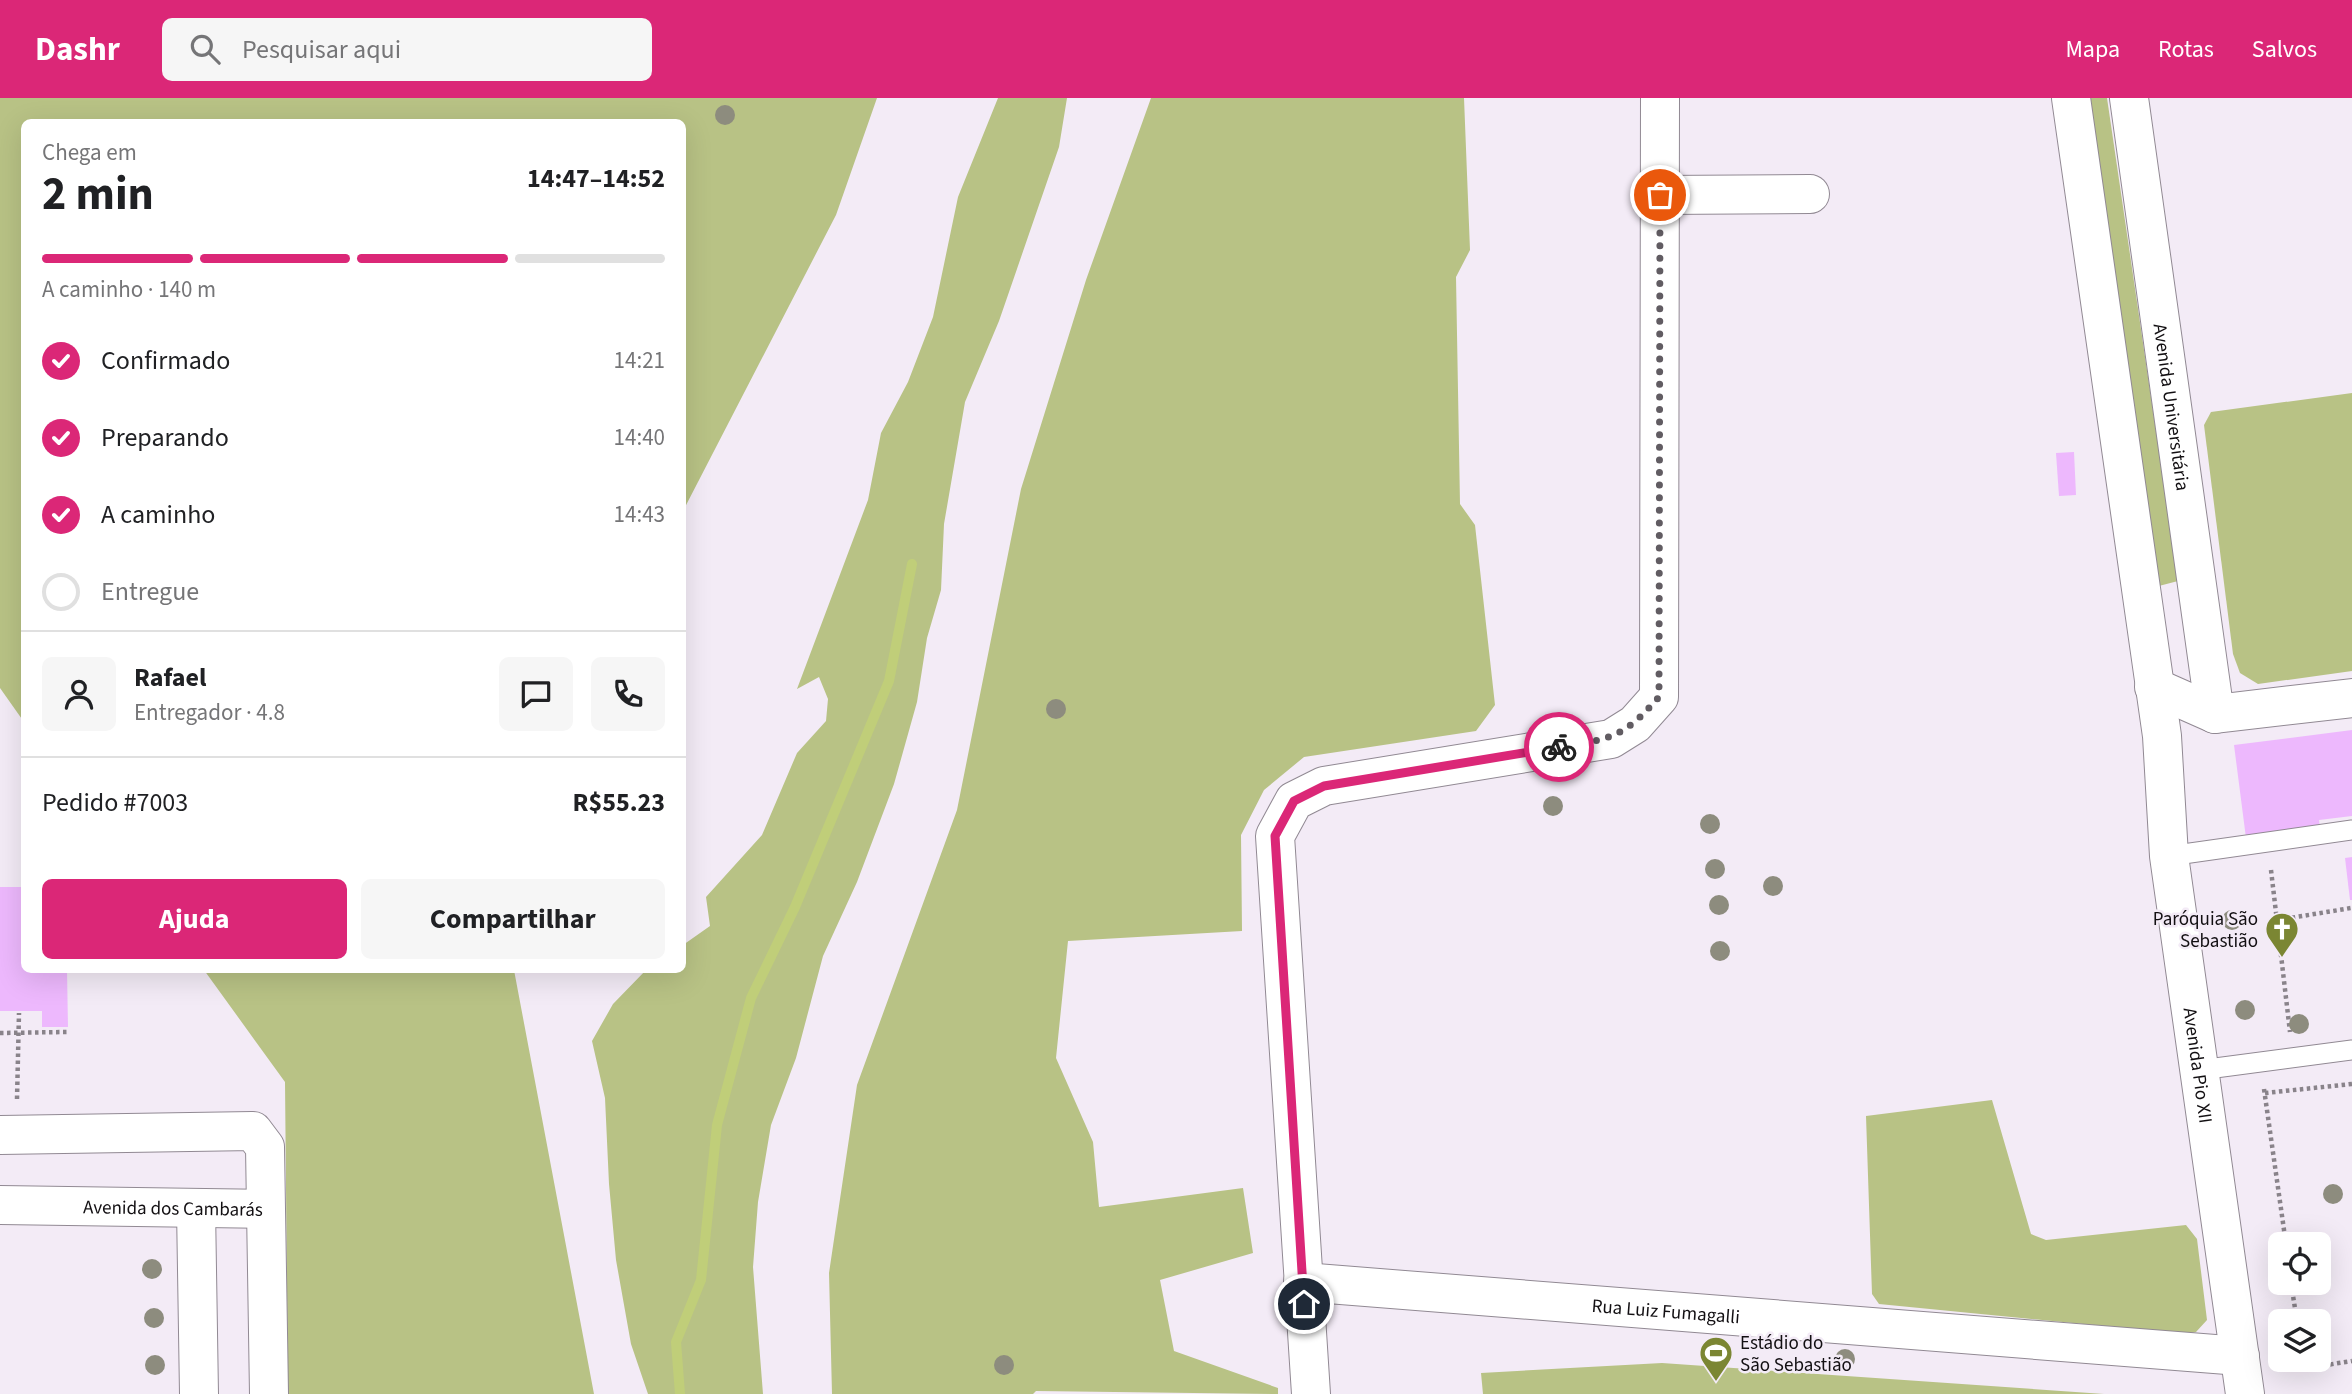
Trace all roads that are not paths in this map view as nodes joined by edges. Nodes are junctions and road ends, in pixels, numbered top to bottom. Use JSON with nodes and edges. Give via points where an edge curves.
{"nodes":[{"id":1,"x":1660,"y":98,"type":"edge"},
{"id":2,"x":2071,"y":98,"type":"edge"},
{"id":3,"x":2129,"y":98,"type":"edge"},
{"id":4,"x":1810,"y":194,"type":"dead end"},
{"id":5,"x":1660,"y":195,"type":"junction"},
{"id":6,"x":2154,"y":687,"type":"junction"},
{"id":7,"x":2352,"y":698,"type":"edge"},
{"id":8,"x":2215,"y":714,"type":"junction"},
{"id":9,"x":2162,"y":736,"type":"junction"},
{"id":10,"x":2352,"y":830,"type":"edge"},
{"id":11,"x":2169,"y":856,"type":"junction"},
{"id":12,"x":2352,"y":1050,"type":"edge"},
{"id":13,"x":2200,"y":1070,"type":"junction"},
{"id":14,"x":8,"y":1135,"type":"edge"},
{"id":15,"x":0,"y":1205,"type":"edge"},
{"id":16,"x":195,"y":1208,"type":"junction"},
{"id":17,"x":265,"y":1209,"type":"junction"},
{"id":18,"x":1303,"y":1282,"type":"junction"},
{"id":19,"x":2240,"y":1356,"type":"junction"},
{"id":20,"x":199,"y":1394,"type":"edge"},
{"id":21,"x":269,"y":1394,"type":"edge"},
{"id":22,"x":1311,"y":1394,"type":"edge"},
{"id":23,"x":2245,"y":1394,"type":"edge"}],
"edges":[{"from":1,"to":5,"type":"street"},
{"from":2,"to":6,"type":"street"},
{"from":3,"to":8,"type":"street","name":"Avenida Universitária"},
{"from":4,"to":5,"type":"street"},
{"from":5,"to":18,"type":"street","via":[[1659,697],[1635,724],[1611,739],[1324,786],[1294,801],[1275,836]]},
{"from":6,"to":8,"type":"street"},
{"from":6,"to":9,"type":"street","name":"Avenida Pio XII"},
{"from":7,"to":8,"type":"street"},
{"from":8,"to":9,"type":"street"},
{"from":9,"to":11,"type":"street","name":"Avenida Pio XII"},
{"from":10,"to":11,"type":"lane"},
{"from":11,"to":13,"type":"street","name":"Avenida Pio XII"},
{"from":12,"to":13,"type":"lane"},
{"from":13,"to":19,"type":"street","name":"Avenida Pio XII"},
{"from":14,"to":17,"type":"street","name":"Avenida dos Cambarás","via":[[253,1131],[265,1147]]},
{"from":15,"to":16,"type":"street","name":"Avenida dos Cambarás"},
{"from":16,"to":17,"type":"street","name":"Avenida dos Cambarás"},
{"from":16,"to":20,"type":"street"},
{"from":17,"to":21,"type":"street"},
{"from":18,"to":19,"type":"street","name":"Rua Luiz Fumagalli"},
{"from":18,"to":22,"type":"street"},
{"from":19,"to":23,"type":"street","name":"Avenida Pio XII"}]}
